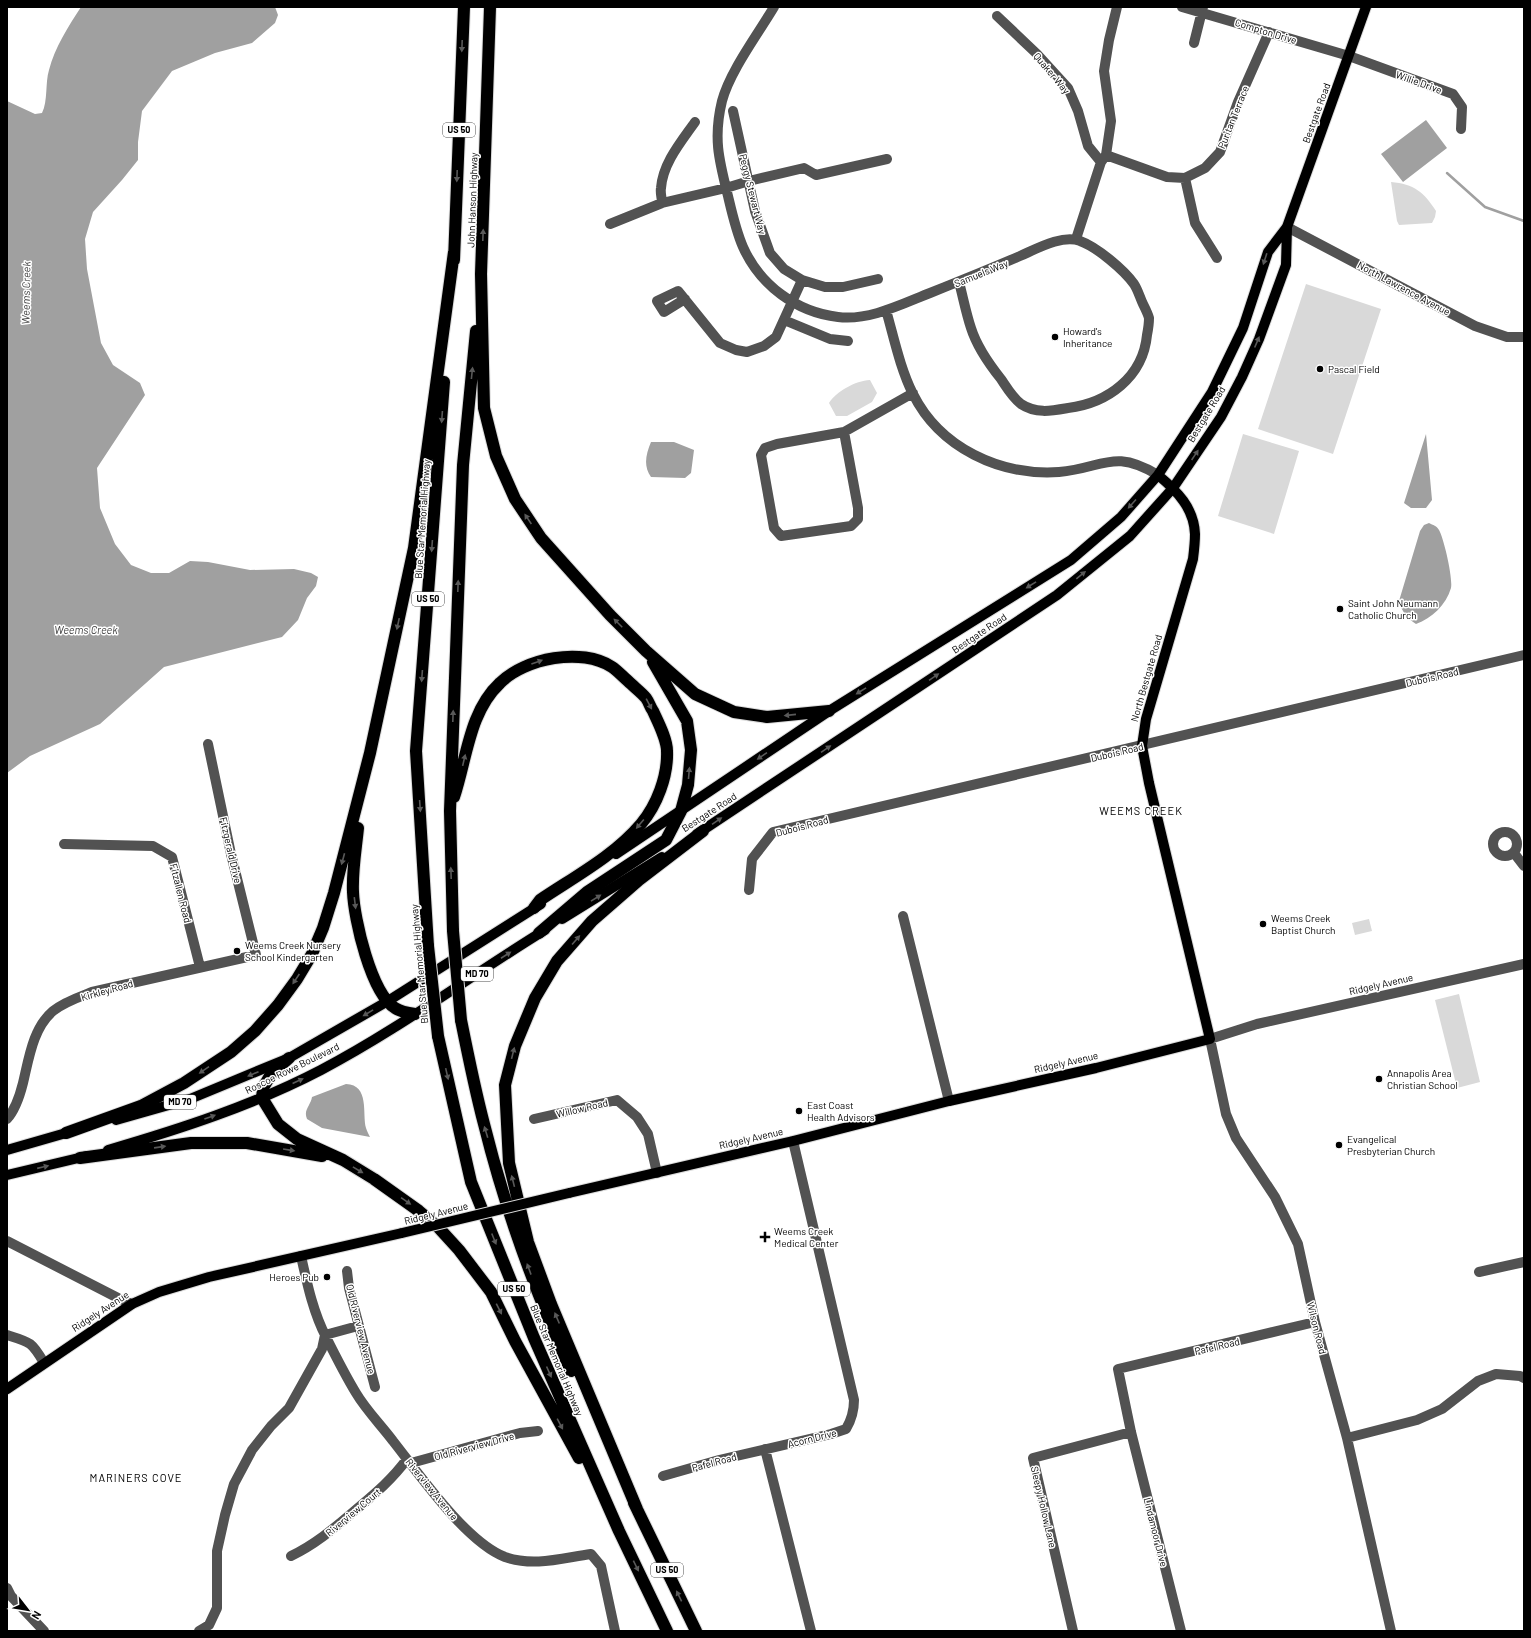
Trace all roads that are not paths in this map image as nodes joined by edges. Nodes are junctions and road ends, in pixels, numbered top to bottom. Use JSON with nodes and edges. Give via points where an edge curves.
{"nodes":[{"id":1,"x":464,"y":7,"type":"edge"},
{"id":2,"x":490,"y":7,"type":"edge"},
{"id":3,"x":774,"y":7,"type":"edge"},
{"id":4,"x":1117,"y":7,"type":"edge"},
{"id":5,"x":1182,"y":7,"type":"edge"},
{"id":6,"x":1366,"y":7,"type":"edge"},
{"id":7,"x":1202,"y":10,"type":"edge"},
{"id":8,"x":997,"y":16,"type":"dead end"},
{"id":9,"x":1269,"y":32,"type":"junction"},
{"id":10,"x":1194,"y":43,"type":"dead end"},
{"id":11,"x":1349,"y":56,"type":"junction"},
{"id":12,"x":733,"y":111,"type":"dead end"},
{"id":13,"x":694,"y":122,"type":"dead end"},
{"id":14,"x":1461,"y":129,"type":"dead end"},
{"id":15,"x":887,"y":159,"type":"dead end"},
{"id":16,"x":1104,"y":159,"type":"junction"},
{"id":17,"x":1185,"y":178,"type":"junction"},
{"id":18,"x":748,"y":181,"type":"junction"},
{"id":19,"x":726,"y":188,"type":"junction"},
{"id":20,"x":662,"y":203,"type":"junction"},
{"id":21,"x":610,"y":224,"type":"dead end"},
{"id":22,"x":1287,"y":227,"type":"junction"},
{"id":23,"x":1076,"y":239,"type":"junction"},
{"id":24,"x":454,"y":252,"type":"junction"},
{"id":25,"x":1217,"y":258,"type":"dead end"},
{"id":26,"x":481,"y":274,"type":"junction"},
{"id":27,"x":878,"y":279,"type":"dead end"},
{"id":28,"x":802,"y":280,"type":"junction"},
{"id":29,"x":959,"y":282,"type":"junction"},
{"id":30,"x":685,"y":299,"type":"dead end"},
{"id":31,"x":792,"y":302,"type":"junction"},
{"id":32,"x":886,"y":310,"type":"junction"},
{"id":33,"x":784,"y":320,"type":"junction"},
{"id":34,"x":1524,"y":337,"type":"edge"},
{"id":35,"x":848,"y":341,"type":"dead end"},
{"id":36,"x":913,"y":393,"type":"junction"},
{"id":37,"x":844,"y":432,"type":"junction"},
{"id":38,"x":1158,"y":475,"type":"junction"},
{"id":39,"x":1173,"y":488,"type":"junction"},
{"id":40,"x":646,"y":651,"type":"junction"},
{"id":41,"x":1524,"y":655,"type":"edge"},
{"id":42,"x":829,"y":711,"type":"junction"},
{"id":43,"x":208,"y":744,"type":"dead end"},
{"id":44,"x":1142,"y":746,"type":"junction"},
{"id":45,"x":370,"y":754,"type":"junction"},
{"id":46,"x":450,"y":811,"type":"junction"},
{"id":47,"x":681,"y":811,"type":"junction"},
{"id":48,"x":703,"y":831,"type":"junction"},
{"id":49,"x":64,"y":844,"type":"dead end"},
{"id":50,"x":1514,"y":853,"type":"dead end"},
{"id":51,"x":1524,"y":866,"type":"edge"},
{"id":52,"x":748,"y":890,"type":"dead end"},
{"id":53,"x":534,"y":908,"type":"junction"},
{"id":54,"x":904,"y":916,"type":"dead end"},
{"id":55,"x":539,"y":933,"type":"junction"},
{"id":56,"x":256,"y":955,"type":"joint"},
{"id":57,"x":1524,"y":964,"type":"edge"},
{"id":58,"x":200,"y":967,"type":"junction"},
{"id":59,"x":388,"y":1001,"type":"junction"},
{"id":60,"x":415,"y":1014,"type":"junction"},
{"id":61,"x":1210,"y":1039,"type":"junction"},
{"id":62,"x":289,"y":1058,"type":"junction"},
{"id":63,"x":262,"y":1098,"type":"junction"},
{"id":64,"x":949,"y":1101,"type":"junction"},
{"id":65,"x":7,"y":1119,"type":"edge"},
{"id":66,"x":534,"y":1119,"type":"dead end"},
{"id":67,"x":66,"y":1133,"type":"junction"},
{"id":68,"x":793,"y":1141,"type":"junction"},
{"id":69,"x":7,"y":1150,"type":"edge"},
{"id":70,"x":80,"y":1158,"type":"junction"},
{"id":71,"x":343,"y":1160,"type":"junction"},
{"id":72,"x":657,"y":1173,"type":"junction"},
{"id":73,"x":7,"y":1175,"type":"edge"},
{"id":74,"x":7,"y":1241,"type":"edge"},
{"id":75,"x":301,"y":1256,"type":"junction"},
{"id":76,"x":1524,"y":1262,"type":"edge"},
{"id":77,"x":347,"y":1271,"type":"dead end"},
{"id":78,"x":1479,"y":1272,"type":"dead end"},
{"id":79,"x":132,"y":1304,"type":"junction"},
{"id":80,"x":1315,"y":1322,"type":"junction"},
{"id":81,"x":358,"y":1326,"type":"junction"},
{"id":82,"x":7,"y":1335,"type":"edge"},
{"id":83,"x":325,"y":1335,"type":"junction"},
{"id":84,"x":44,"y":1363,"type":"junction"},
{"id":85,"x":1118,"y":1369,"type":"joint"},
{"id":86,"x":1524,"y":1378,"type":"edge"},
{"id":87,"x":375,"y":1387,"type":"dead end"},
{"id":88,"x":7,"y":1388,"type":"edge"},
{"id":89,"x":538,"y":1431,"type":"dead end"},
{"id":90,"x":1131,"y":1432,"type":"junction"},
{"id":91,"x":1347,"y":1438,"type":"junction"},
{"id":92,"x":765,"y":1449,"type":"junction"},
{"id":93,"x":409,"y":1461,"type":"junction"},
{"id":94,"x":663,"y":1476,"type":"dead end"},
{"id":95,"x":637,"y":1509,"type":"junction"},
{"id":96,"x":618,"y":1531,"type":"junction"},
{"id":97,"x":291,"y":1556,"type":"dead end"},
{"id":98,"x":7,"y":1588,"type":"edge"},
{"id":99,"x":44,"y":1631,"type":"edge"},
{"id":100,"x":199,"y":1631,"type":"edge"},
{"id":101,"x":615,"y":1631,"type":"edge"},
{"id":102,"x":667,"y":1631,"type":"edge"},
{"id":103,"x":696,"y":1631,"type":"edge"},
{"id":104,"x":811,"y":1631,"type":"edge"},
{"id":105,"x":1073,"y":1631,"type":"edge"},
{"id":106,"x":1180,"y":1631,"type":"edge"},
{"id":107,"x":1391,"y":1631,"type":"edge"}],
"edges":[{"from":1,"to":24,"type":"highway","name":"John Hanson Highway","number":"US 50","one_way":true},
{"from":26,"to":2,"type":"highway","name":"John Hanson Highway","number":"US 50","one_way":true},
{"from":3,"to":19,"type":"street","name":"Samuels Way","via":[[732,76],[723,98],[717,139],[718,159]]},
{"from":4,"to":16,"type":"street","via":[[1104,71],[1111,121]]},
{"from":5,"to":7,"type":"street","name":"Compton Drive"},
{"from":6,"to":11,"type":"main road","name":"Bestgate Road","number":"MD 70"},
{"from":7,"to":9,"type":"street","name":"Compton Drive"},
{"from":7,"to":10,"type":"street"},
{"from":8,"to":16,"type":"street","name":"Quaker Way","via":[[1038,54],[1068,88],[1088,146]]},
{"from":9,"to":11,"type":"street","name":"Compton Drive"},
{"from":9,"to":17,"type":"street","name":"Puritan Terrace","via":[[1238,102],[1220,152],[1205,168]]},
{"from":11,"to":14,"type":"street","name":"Willie Drive","via":[[1453,94],[1462,107]]},
{"from":11,"to":22,"type":"main road","name":"Bestgate Road","number":"MD 70"},
{"from":12,"to":18,"type":"street","name":"Peggy Stewart Way"},
{"from":13,"to":20,"type":"street","via":[[665,169],[661,188]]},
{"from":15,"to":18,"type":"street","via":[[816,175],[804,168]]},
{"from":16,"to":17,"type":"street","via":[[1167,177]]},
{"from":16,"to":23,"type":"street"},
{"from":17,"to":25,"type":"street","via":[[1195,223]]},
{"from":18,"to":19,"type":"street"},
{"from":18,"to":28,"type":"street","name":"Peggy Stewart Way","via":[[755,211],[770,252],[784,269]]},
{"from":19,"to":20,"type":"street"},
{"from":19,"to":31,"type":"street","name":"Samuels Way","via":[[735,225],[751,263],[763,279]]},
{"from":20,"to":21,"type":"street"},
{"from":22,"to":34,"type":"street","name":"North Lawrence Avenue","via":[[1475,326],[1507,337]]},
{"from":22,"to":38,"type":"main road","name":"Bestgate Road","number":"MD 70","one_way":true,"via":[[1268,252],[1243,328],[1212,392]]},
{"from":39,"to":22,"type":"main road","name":"Bestgate Road","number":"MD 70","one_way":true,"via":[[1221,417],[1259,339],[1286,265]]},
{"from":23,"to":29,"type":"street","name":"Samuels Way","via":[[1056,241]]},
{"from":23,"to":29,"type":"street","via":[[1089,244],[1111,261],[1134,284],[1149,317],[1146,345],[1138,366],[1124,382],[1102,399],[1082,406],[1045,412],[1022,404],[1013,396],[988,361],[972,330]]},
{"from":24,"to":45,"type":"highway","one_way":true,"via":[[414,548]]},
{"from":24,"to":96,"type":"highway","name":"Blue Star Memorial Highway","number":"US 50","one_way":true,"bridge":true,"via":[[416,751],[428,946],[438,1036],[471,1182],[534,1338]]},
{"from":40,"to":26,"type":"highway","one_way":true,"via":[[541,538],[515,499],[499,464],[484,408]]},
{"from":46,"to":26,"type":"highway","name":"Blue Star Memorial Highway","number":"US 50","one_way":true,"via":[[463,465]]},
{"from":27,"to":28,"type":"street","name":"Peggy Stewart Way","via":[[843,287],[826,287]]},
{"from":28,"to":31,"type":"street"},
{"from":29,"to":32,"type":"street","name":"Samuels Way"},
{"from":30,"to":33,"type":"street","via":[[720,342],[736,350],[747,352],[764,346],[776,338]]},
{"from":31,"to":32,"type":"street","name":"Samuels Way","via":[[839,317],[872,315]]},
{"from":31,"to":33,"type":"street"},
{"from":32,"to":36,"type":"street"},
{"from":33,"to":35,"type":"street","via":[[830,339]]},
{"from":36,"to":37,"type":"street"},
{"from":36,"to":38,"type":"street","via":[[922,410],[946,436],[973,455],[1013,470],[1060,472],[1116,460],[1137,464]]},
{"from":37,"to":37,"type":"street","via":[[765,448],[761,455],[774,528],[781,536],[851,526],[858,518]]},
{"from":38,"to":39,"type":"main road","name":"North Bestgate Road"},
{"from":38,"to":42,"type":"main road","name":"Bestgate Road","number":"MD 70","one_way":true,"via":[[1120,517],[1071,560]]},
{"from":39,"to":44,"type":"main road","name":"North Bestgate Road","via":[[1190,509],[1195,533],[1193,559],[1146,719]]},
{"from":48,"to":39,"type":"main road","name":"Bestgate Road","number":"MD 70","one_way":true,"via":[[1057,595],[1130,536]]},
{"from":42,"to":40,"type":"highway","one_way":true,"via":[[767,717],[734,712],[695,694]]},
{"from":47,"to":40,"type":"highway","one_way":true,"via":[[688,785],[691,750],[687,721]]},
{"from":41,"to":44,"type":"street","name":"Dubois Road"},
{"from":42,"to":47,"type":"main road","name":"Bestgate Road","number":"MD 70","one_way":true},
{"from":43,"to":56,"type":"street","name":"Fitzgerald Drive"},
{"from":44,"to":52,"type":"street","name":"Dubois Road","via":[[773,832],[752,860]]},
{"from":44,"to":61,"type":"main road","name":"North Bestgate Road"},
{"from":45,"to":59,"type":"highway","one_way":true,"via":[[353,867],[353,893],[362,945],[374,977]]},
{"from":45,"to":67,"type":"highway","one_way":true,"via":[[323,928],[312,954],[278,1005],[255,1032],[231,1052],[184,1083],[141,1106]]},
{"from":46,"to":53,"type":"highway","one_way":true,"via":[[469,740],[482,704],[499,683],[517,669],[546,659],[590,658],[612,667],[646,698],[659,723],[667,750],[664,779],[652,806],[641,824],[619,845],[540,900]]},
{"from":95,"to":46,"type":"highway","name":"Blue Star Memorial Highway","number":"US 50","one_way":true,"bridge":true,"via":[[547,1319],[527,1264],[484,1124],[461,1020],[453,931]]},
{"from":47,"to":53,"type":"main road","name":"Bestgate Road","number":"MD 70"},
{"from":47,"to":55,"type":"highway","via":[[666,840],[587,892]]},
{"from":55,"to":48,"type":"main road","name":"Bestgate Road","number":"MD 70","one_way":true},
{"from":95,"to":48,"type":"highway","one_way":true,"via":[[551,1304],[528,1242],[509,1164],[505,1085],[515,1046],[535,998],[557,961],[592,921],[639,880]]},
{"from":49,"to":58,"type":"street","name":"Fitzallen Road","via":[[153,846],[172,857]]},
{"from":50,"to":51,"type":"street"},
{"from":53,"to":59,"type":"main road","name":"Roscoe Rowe Boulevard","number":"MD 70"},
{"from":54,"to":64,"type":"street"},
{"from":60,"to":55,"type":"main road","name":"Roscoe Rowe Boulevard","number":"MD 70","one_way":true},
{"from":56,"to":58,"type":"street","name":"Kirkley Road"},
{"from":57,"to":61,"type":"street","name":"Ridgely Avenue","via":[[1257,1024]]},
{"from":58,"to":65,"type":"street","name":"Kirkley Road","via":[[92,992],[71,1000],[53,1011],[36,1036],[20,1096]]},
{"from":59,"to":60,"type":"highway","via":[[394,1008]]},
{"from":59,"to":62,"type":"main road","name":"Roscoe Rowe Boulevard","number":"MD 70","one_way":true},
{"from":63,"to":60,"type":"main road","name":"Roscoe Rowe Boulevard","number":"MD 70","one_way":true,"via":[[320,1070]]},
{"from":61,"to":64,"type":"main road","name":"Ridgely Avenue"},
{"from":61,"to":80,"type":"street","name":"Wilson Road","via":[[1226,1114],[1236,1138],[1275,1197],[1298,1244]]},
{"from":62,"to":63,"type":"highway","via":[[271,1074],[263,1088]]},
{"from":62,"to":67,"type":"main road","name":"Roscoe Rowe Boulevard","number":"MD 70","one_way":true,"via":[[190,1099]]},
{"from":70,"to":63,"type":"main road","name":"Roscoe Rowe Boulevard","number":"MD 70","one_way":true,"via":[[202,1120]]},
{"from":63,"to":71,"type":"highway","via":[[278,1124],[297,1139]]},
{"from":64,"to":68,"type":"main road","name":"Ridgely Avenue"},
{"from":66,"to":72,"type":"street","name":"Willow Road","via":[[617,1100],[637,1117],[648,1134]]},
{"from":67,"to":69,"type":"main road","name":"Roscoe Rowe Boulevard","number":"MD 70"},
{"from":68,"to":72,"type":"main road","name":"Ridgely Avenue"},
{"from":68,"to":92,"type":"street","name":"Acorn Drive","via":[[852,1392],[854,1410],[846,1429]]},
{"from":70,"to":71,"type":"highway","one_way":true,"via":[[191,1143],[247,1143]]},
{"from":73,"to":70,"type":"main road","name":"Roscoe Rowe Boulevard","number":"MD 70","one_way":true},
{"from":71,"to":96,"type":"highway","one_way":true,"via":[[380,1183],[438,1227],[486,1286]]},
{"from":72,"to":75,"type":"main road","name":"Ridgely Avenue","bridge":true},
{"from":74,"to":79,"type":"street"},
{"from":75,"to":79,"type":"main road","name":"Ridgely Avenue","via":[[184,1284]]},
{"from":75,"to":83,"type":"street","name":"Riverview Avenue","via":[[308,1291]]},
{"from":76,"to":78,"type":"street"},
{"from":77,"to":81,"type":"street","name":"Old Riverview Avenue"},
{"from":79,"to":84,"type":"main road","name":"Ridgely Avenue"},
{"from":80,"to":85,"type":"street","name":"Pafel Road"},
{"from":80,"to":91,"type":"street","name":"Wilson Road"},
{"from":81,"to":83,"type":"street"},
{"from":81,"to":87,"type":"street","name":"Old Riverview Avenue"},
{"from":82,"to":84,"type":"street","via":[[28,1341]]},
{"from":83,"to":93,"type":"street","name":"Riverview Avenue","via":[[356,1394]]},
{"from":83,"to":100,"type":"street","via":[[322,1349],[289,1408],[252,1450],[234,1484],[224,1515],[217,1551],[217,1608],[209,1625]]},
{"from":84,"to":88,"type":"main road","name":"Ridgely Avenue"},
{"from":85,"to":90,"type":"street","name":"Lindamoor Drive"},
{"from":86,"to":91,"type":"street","via":[[1496,1374],[1478,1381],[1436,1412],[1417,1420]]},
{"from":89,"to":93,"type":"street","name":"Old Riverview Drive"},
{"from":90,"to":105,"type":"street","name":"Sleepy Hollow Lane","via":[[1033,1458]]},
{"from":90,"to":106,"type":"street","name":"Lindamoor Drive"},
{"from":91,"to":107,"type":"street","name":"Wilson Road"},
{"from":92,"to":94,"type":"street","name":"Pafel Road"},
{"from":92,"to":104,"type":"street"},
{"from":93,"to":97,"type":"street","name":"Riverview Court","via":[[322,1539]]},
{"from":93,"to":101,"type":"street","name":"Riverview Avenue","via":[[458,1521],[492,1551],[523,1561],[546,1562],[592,1554],[601,1566]]},
{"from":103,"to":95,"type":"highway","name":"Blue Star Memorial Highway","number":"US 50","one_way":true},
{"from":96,"to":102,"type":"highway","name":"Blue Star Memorial Highway","number":"US 50","one_way":true},
{"from":98,"to":99,"type":"street","via":[[11,1596]]}]}
